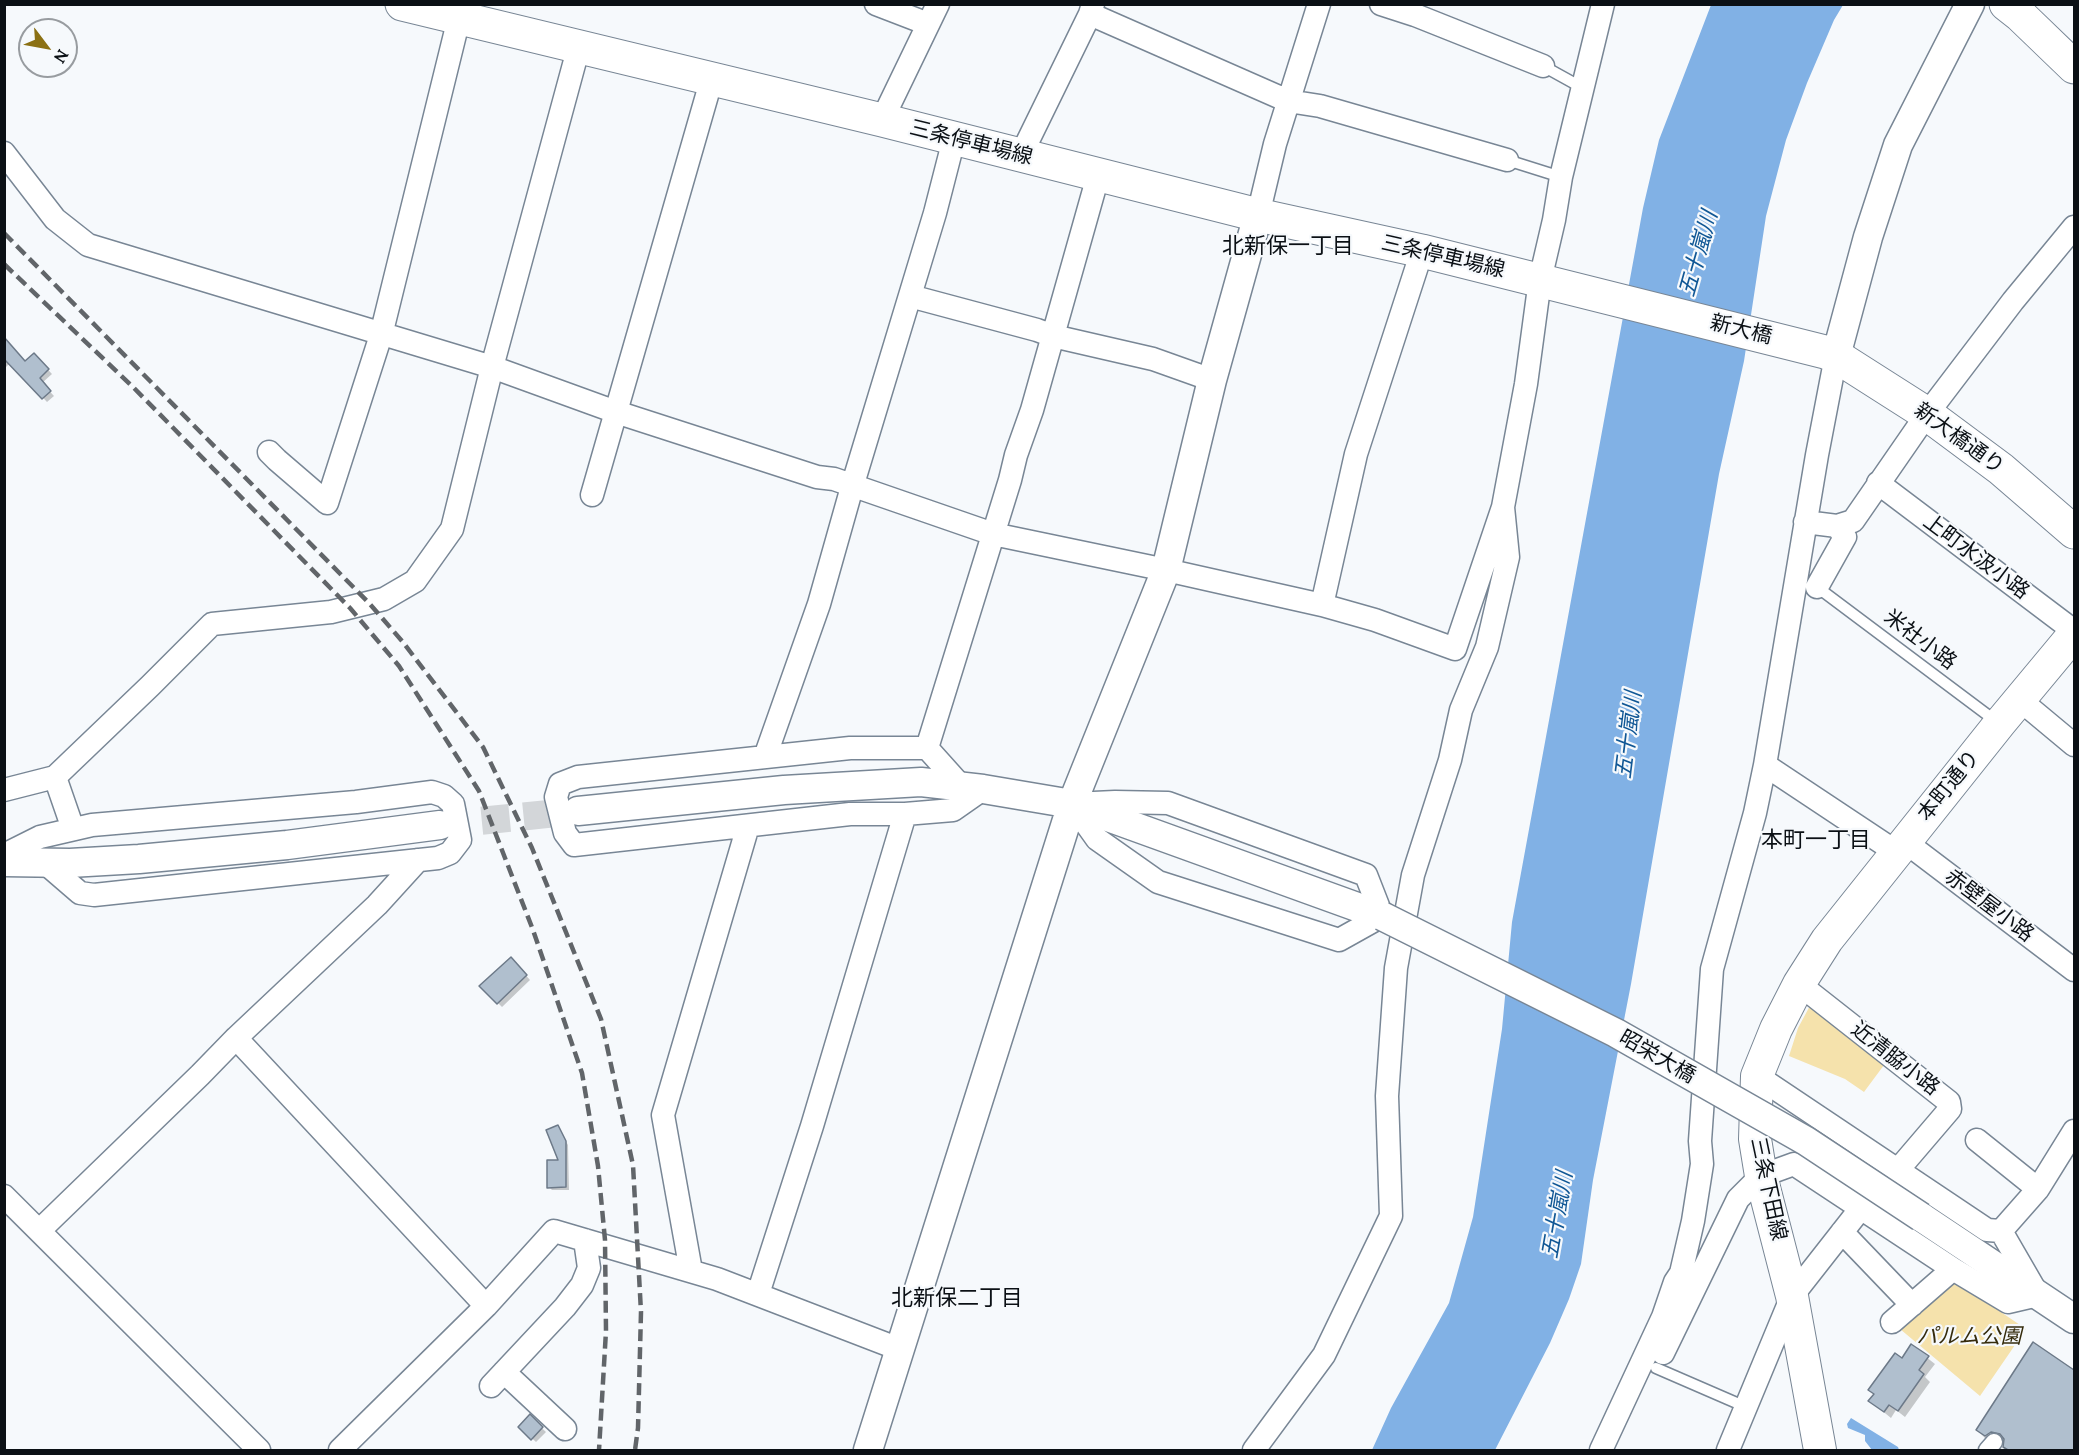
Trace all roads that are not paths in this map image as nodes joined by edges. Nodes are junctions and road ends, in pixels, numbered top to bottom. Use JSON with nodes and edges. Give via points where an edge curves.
{"nodes":[{"id":1,"x":402,"y":4,"type":"edge"},
{"id":2,"x":876,"y":4,"type":"edge"},
{"id":3,"x":1318,"y":4,"type":"edge"},
{"id":4,"x":1381,"y":4,"type":"edge"},
{"id":5,"x":1970,"y":4,"type":"edge"},
{"id":6,"x":2006,"y":4,"type":"edge"},
{"id":7,"x":1597,"y":7,"type":"edge"},
{"id":8,"x":1091,"y":9,"type":"edge"},
{"id":9,"x":460,"y":12,"type":"edge"},
{"id":10,"x":933,"y":14,"type":"edge"},
{"id":11,"x":579,"y":46,"type":"junction"},
{"id":12,"x":1543,"y":66,"type":"joint"},
{"id":13,"x":2074,"y":67,"type":"edge"},
{"id":14,"x":712,"y":78,"type":"junction"},
{"id":15,"x":1581,"y":87,"type":"junction"},
{"id":16,"x":1288,"y":100,"type":"junction"},
{"id":17,"x":882,"y":120,"type":"junction"},
{"id":18,"x":954,"y":139,"type":"junction"},
{"id":19,"x":4,"y":153,"type":"edge"},
{"id":20,"x":1021,"y":155,"type":"junction"},
{"id":21,"x":1507,"y":160,"type":"joint"},
{"id":22,"x":1098,"y":176,"type":"junction"},
{"id":23,"x":1561,"y":177,"type":"junction"},
{"id":24,"x":1258,"y":215,"type":"junction"},
{"id":25,"x":2074,"y":227,"type":"edge"},
{"id":26,"x":1422,"y":250,"type":"junction"},
{"id":27,"x":1547,"y":281,"type":"junction"},
{"id":28,"x":910,"y":296,"type":"junction"},
{"id":29,"x":381,"y":335,"type":"junction"},
{"id":30,"x":1053,"y":336,"type":"junction"},
{"id":31,"x":1831,"y":354,"type":"junction"},
{"id":32,"x":492,"y":367,"type":"junction"},
{"id":33,"x":1212,"y":380,"type":"junction"},
{"id":34,"x":616,"y":412,"type":"junction"},
{"id":35,"x":1927,"y":414,"type":"junction"},
{"id":36,"x":269,"y":452,"type":"dead end"},
{"id":37,"x":1878,"y":483,"type":"junction"},
{"id":38,"x":852,"y":487,"type":"junction"},
{"id":39,"x":592,"y":495,"type":"dead end"},
{"id":40,"x":1503,"y":507,"type":"junction"},
{"id":41,"x":1805,"y":522,"type":"junction"},
{"id":42,"x":1837,"y":526,"type":"junction"},
{"id":43,"x":2074,"y":532,"type":"edge"},
{"id":44,"x":993,"y":534,"type":"junction"},
{"id":45,"x":1166,"y":570,"type":"junction"},
{"id":46,"x":1817,"y":587,"type":"joint"},
{"id":47,"x":1322,"y":605,"type":"junction"},
{"id":48,"x":2073,"y":639,"type":"edge"},
{"id":49,"x":2020,"y":700,"type":"junction"},
{"id":50,"x":2000,"y":723,"type":"junction"},
{"id":51,"x":2074,"y":745,"type":"edge"},
{"id":52,"x":927,"y":748,"type":"junction"},
{"id":53,"x":765,"y":757,"type":"junction"},
{"id":54,"x":1765,"y":765,"type":"junction"},
{"id":55,"x":55,"y":777,"type":"junction"},
{"id":56,"x":973,"y":788,"type":"junction"},
{"id":57,"x":4,"y":790,"type":"edge"},
{"id":58,"x":1072,"y":804,"type":"junction"},
{"id":59,"x":578,"y":811,"type":"tunnel mouth"},
{"id":60,"x":905,"y":814,"type":"junction"},
{"id":61,"x":440,"y":825,"type":"tunnel mouth"},
{"id":62,"x":748,"y":826,"type":"junction"},
{"id":63,"x":73,"y":830,"type":"junction"},
{"id":64,"x":1900,"y":847,"type":"junction"},
{"id":65,"x":4,"y":855,"type":"edge"},
{"id":66,"x":418,"y":860,"type":"junction"},
{"id":67,"x":4,"y":862,"type":"edge"},
{"id":68,"x":44,"y":862,"type":"junction"},
{"id":69,"x":1382,"y":916,"type":"junction"},
{"id":70,"x":1827,"y":940,"type":"joint"},
{"id":71,"x":2074,"y":970,"type":"edge"},
{"id":72,"x":1799,"y":984,"type":"junction"},
{"id":73,"x":236,"y":1038,"type":"junction"},
{"id":74,"x":1757,"y":1076,"type":"junction"},
{"id":75,"x":2074,"y":1131,"type":"edge"},
{"id":76,"x":1977,"y":1140,"type":"dead end"},
{"id":77,"x":1897,"y":1171,"type":"junction"},
{"id":78,"x":1761,"y":1176,"type":"junction"},
{"id":79,"x":2038,"y":1189,"type":"junction"},
{"id":80,"x":4,"y":1196,"type":"edge"},
{"id":81,"x":1861,"y":1208,"type":"junction"},
{"id":82,"x":40,"y":1230,"type":"junction"},
{"id":83,"x":2001,"y":1231,"type":"junction"},
{"id":84,"x":1842,"y":1232,"type":"junction"},
{"id":85,"x":585,"y":1240,"type":"junction"},
{"id":86,"x":1953,"y":1269,"type":"junction"},
{"id":87,"x":691,"y":1271,"type":"junction"},
{"id":88,"x":758,"y":1294,"type":"junction"},
{"id":89,"x":2038,"y":1295,"type":"junction"},
{"id":90,"x":1792,"y":1296,"type":"junction"},
{"id":91,"x":1912,"y":1305,"type":"junction"},
{"id":92,"x":486,"y":1306,"type":"junction"},
{"id":93,"x":2074,"y":1319,"type":"edge"},
{"id":94,"x":1892,"y":1322,"type":"dead end"},
{"id":95,"x":898,"y":1349,"type":"junction"},
{"id":96,"x":1656,"y":1368,"type":"junction"},
{"id":97,"x":1629,"y":1392,"type":"junction"},
{"id":98,"x":1746,"y":1407,"type":"junction"},
{"id":99,"x":565,"y":1429,"type":"dead end"},
{"id":100,"x":260,"y":1450,"type":"edge"},
{"id":101,"x":340,"y":1450,"type":"edge"},
{"id":102,"x":868,"y":1450,"type":"edge"},
{"id":103,"x":1254,"y":1450,"type":"edge"},
{"id":104,"x":1601,"y":1450,"type":"edge"},
{"id":105,"x":1728,"y":1450,"type":"edge"},
{"id":106,"x":1820,"y":1450,"type":"edge"}],
"edges":[{"from":1,"to":9,"type":"main road","name":"三条停車場線"},
{"from":2,"to":10,"type":"street"},
{"from":3,"to":16,"type":"street"},
{"from":4,"to":12,"type":"street"},
{"from":5,"to":31,"type":"street","via":[[1898,145]]},
{"from":6,"to":13,"type":"main road"},
{"from":7,"to":15,"type":"street"},
{"from":8,"to":16,"type":"street"},
{"from":8,"to":20,"type":"street"},
{"from":9,"to":11,"type":"main road","name":"三条停車場線"},
{"from":9,"to":29,"type":"street"},
{"from":10,"to":17,"type":"street"},
{"from":11,"to":14,"type":"main road","name":"三条停車場線"},
{"from":11,"to":32,"type":"street"},
{"from":12,"to":15,"type":"lane"},
{"from":14,"to":17,"type":"main road","name":"三条停車場線"},
{"from":14,"to":34,"type":"street"},
{"from":15,"to":23,"type":"street"},
{"from":16,"to":21,"type":"street"},
{"from":16,"to":24,"type":"street"},
{"from":17,"to":18,"type":"main road","name":"三条停車場線"},
{"from":18,"to":20,"type":"main road","name":"三条停車場線"},
{"from":18,"to":28,"type":"street"},
{"from":19,"to":29,"type":"street","via":[[56,219],[88,245]]},
{"from":20,"to":22,"type":"main road","name":"三条停車場線"},
{"from":21,"to":23,"type":"lane"},
{"from":22,"to":24,"type":"main road","name":"三条停車場線"},
{"from":22,"to":30,"type":"street"},
{"from":23,"to":27,"type":"street"},
{"from":24,"to":26,"type":"main road","name":"三条停車場線"},
{"from":24,"to":33,"type":"street"},
{"from":25,"to":35,"type":"street"},
{"from":26,"to":27,"type":"main road","name":"三条停車場線"},
{"from":26,"to":47,"type":"street","via":[[1356,454]]},
{"from":27,"to":31,"type":"main road","name":"新大橋"},
{"from":27,"to":40,"type":"street"},
{"from":28,"to":30,"type":"street"},
{"from":28,"to":38,"type":"street"},
{"from":29,"to":32,"type":"street"},
{"from":29,"to":36,"type":"street","via":[[327,503]]},
{"from":30,"to":33,"type":"street","via":[[1153,360]]},
{"from":30,"to":44,"type":"street"},
{"from":31,"to":35,"type":"main road","name":"新大橋通り"},
{"from":31,"to":41,"type":"street"},
{"from":32,"to":34,"type":"street"},
{"from":32,"to":55,"type":"street","via":[[452,529],[415,581],[384,599],[331,612],[212,624]]},
{"from":33,"to":45,"type":"street"},
{"from":34,"to":38,"type":"street"},
{"from":34,"to":39,"type":"street"},
{"from":35,"to":37,"type":"street"},
{"from":35,"to":43,"type":"main road","name":"新大橋通り","via":[[2001,469]]},
{"from":37,"to":42,"type":"street","via":[[1853,521]]},
{"from":37,"to":48,"type":"street","name":"上町水汲小路"},
{"from":38,"to":44,"type":"street"},
{"from":38,"to":53,"type":"street","via":[[819,604]]},
{"from":40,"to":47,"type":"street","via":[[1455,649]]},
{"from":40,"to":103,"type":"street","via":[[1508,557],[1503,580],[1487,647],[1461,710],[1450,760],[1413,875],[1396,968],[1387,1096],[1391,1216],[1324,1355]]},
{"from":41,"to":42,"type":"street"},
{"from":41,"to":54,"type":"street"},
{"from":42,"to":46,"type":"street","via":[[1845,537]]},
{"from":44,"to":45,"type":"street"},
{"from":44,"to":52,"type":"street"},
{"from":45,"to":47,"type":"street"},
{"from":45,"to":58,"type":"street"},
{"from":46,"to":50,"type":"lane","name":"米社小路"},
{"from":48,"to":49,"type":"main road","name":"本町通り"},
{"from":49,"to":50,"type":"main road","name":"本町通り"},
{"from":49,"to":51,"type":"street"},
{"from":50,"to":64,"type":"main road","name":"本町通り"},
{"from":52,"to":53,"type":"street","via":[[850,748]]},
{"from":52,"to":56,"type":"street"},
{"from":53,"to":62,"type":"street","via":[[578,777],[560,784],[556,797],[566,833],[574,845]]},
{"from":54,"to":64,"type":"street","name":"赤壁屋小路"},
{"from":54,"to":97,"type":"street","via":[[1712,969],[1700,1141],[1702,1164],[1693,1221],[1681,1273]]},
{"from":55,"to":57,"type":"street"},
{"from":55,"to":63,"type":"street"},
{"from":56,"to":58,"type":"street","name":"昭栄大橋"},
{"from":56,"to":59,"type":"street","name":"昭栄大橋","via":[[921,782],[795,789]]},
{"from":56,"to":60,"type":"street","via":[[953,810]]},
{"from":58,"to":69,"type":"street","name":"昭栄大橋"},
{"from":58,"to":69,"type":"street","via":[[1097,839],[1158,882],[1339,940]]},
{"from":58,"to":95,"type":"street"},
{"from":60,"to":62,"type":"street","via":[[850,814]]},
{"from":60,"to":88,"type":"street"},
{"from":61,"to":68,"type":"street","via":[[174,856]]},
{"from":62,"to":87,"type":"street","via":[[663,1115]]},
{"from":63,"to":65,"type":"street","via":[[39,837]]},
{"from":63,"to":66,"type":"street","via":[[432,792],[453,804],[460,840],[450,853]]},
{"from":64,"to":70,"type":"main road","name":"本町通り"},
{"from":64,"to":71,"type":"street","name":"赤壁屋小路"},
{"from":66,"to":68,"type":"street","via":[[94,895],[80,893]]},
{"from":66,"to":73,"type":"street","via":[[378,904]]},
{"from":67,"to":68,"type":"street"},
{"from":69,"to":89,"type":"street","name":"昭栄大橋","bridge":true,"via":[[1616,1033],[1806,1141]]},
{"from":70,"to":72,"type":"main road","name":"三条下田線"},
{"from":72,"to":74,"type":"main road","name":"三条下田線"},
{"from":72,"to":77,"type":"street","name":"近清脇小路","via":[[1949,1102],[1950,1108]]},
{"from":73,"to":82,"type":"street"},
{"from":73,"to":92,"type":"street"},
{"from":74,"to":77,"type":"street"},
{"from":74,"to":78,"type":"main road","name":"三条下田線","via":[[1755,1139]]},
{"from":75,"to":79,"type":"street"},
{"from":76,"to":79,"type":"street"},
{"from":77,"to":83,"type":"street","via":[[1987,1230]]},
{"from":78,"to":81,"type":"street","via":[[1794,1164]]},
{"from":78,"to":90,"type":"main road","name":"三条下田線"},
{"from":78,"to":96,"type":"street","via":[[1738,1198]]},
{"from":79,"to":83,"type":"street"},
{"from":80,"to":82,"type":"street"},
{"from":81,"to":84,"type":"street"},
{"from":81,"to":86,"type":"street"},
{"from":82,"to":100,"type":"street"},
{"from":83,"to":89,"type":"street"},
{"from":84,"to":90,"type":"street"},
{"from":84,"to":91,"type":"street"},
{"from":85,"to":87,"type":"street"},
{"from":85,"to":92,"type":"street","via":[[554,1231]]},
{"from":85,"to":99,"type":"street","via":[[589,1268],[582,1285],[497,1379]]},
{"from":86,"to":89,"type":"street","via":[[2008,1302]]},
{"from":86,"to":91,"type":"street"},
{"from":87,"to":88,"type":"street"},
{"from":88,"to":95,"type":"street"},
{"from":89,"to":93,"type":"street","name":"昭栄大橋"},
{"from":90,"to":98,"type":"street"},
{"from":90,"to":106,"type":"main road","name":"三条下田線"},
{"from":91,"to":94,"type":"street"},
{"from":92,"to":101,"type":"street"},
{"from":95,"to":102,"type":"street"},
{"from":96,"to":97,"type":"street"},
{"from":96,"to":98,"type":"lane"},
{"from":97,"to":104,"type":"street"},
{"from":98,"to":105,"type":"street"}]}
